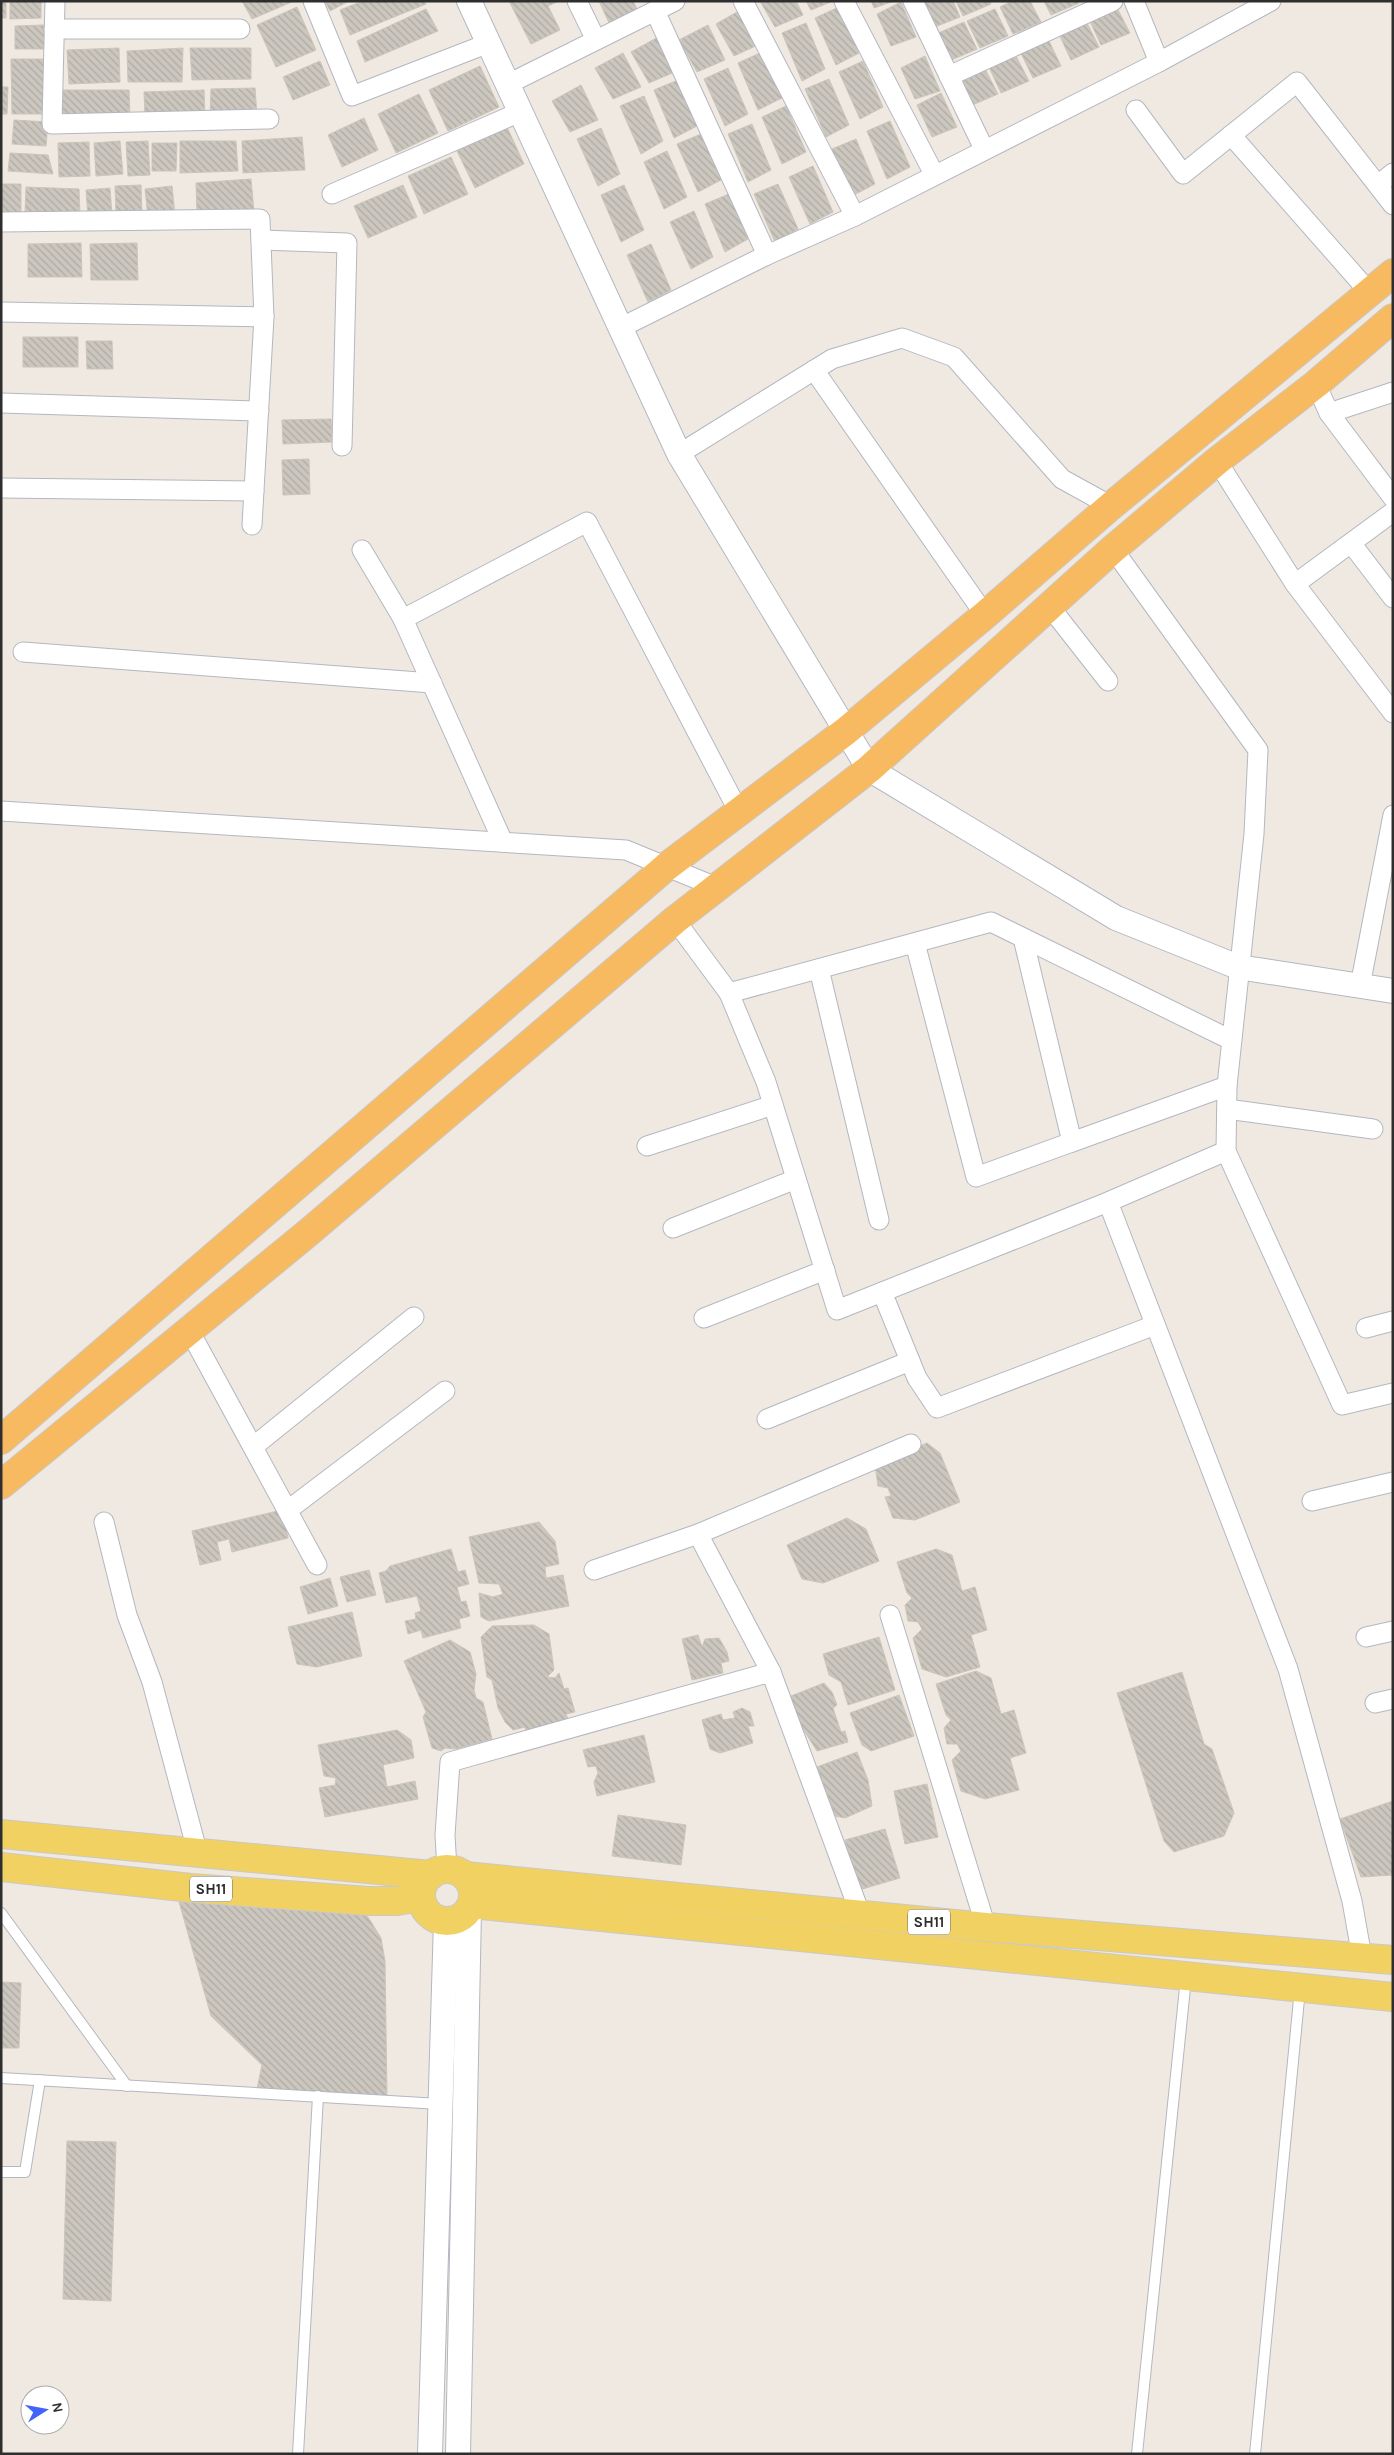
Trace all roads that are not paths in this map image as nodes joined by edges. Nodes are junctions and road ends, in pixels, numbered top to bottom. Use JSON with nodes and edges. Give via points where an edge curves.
{"nodes":[{"id":1,"x":54,"y":1,"type":"edge"},
{"id":2,"x":313,"y":1,"type":"edge"},
{"id":3,"x":469,"y":1,"type":"edge"},
{"id":4,"x":577,"y":1,"type":"edge"},
{"id":5,"x":675,"y":1,"type":"edge"},
{"id":6,"x":743,"y":1,"type":"edge"},
{"id":7,"x":844,"y":1,"type":"edge"},
{"id":8,"x":913,"y":1,"type":"edge"},
{"id":9,"x":1113,"y":1,"type":"edge"},
{"id":10,"x":1134,"y":1,"type":"edge"},
{"id":11,"x":1271,"y":1,"type":"edge"},
{"id":12,"x":655,"y":11,"type":"junction"},
{"id":13,"x":54,"y":29,"type":"junction"},
{"id":14,"x":240,"y":29,"type":"dead end"},
{"id":15,"x":596,"y":40,"type":"junction"},
{"id":16,"x":489,"y":43,"type":"junction"},
{"id":17,"x":1159,"y":62,"type":"junction"},
{"id":18,"x":949,"y":76,"type":"junction"},
{"id":19,"x":508,"y":84,"type":"junction"},
{"id":20,"x":1136,"y":110,"type":"dead end"},
{"id":21,"x":520,"y":112,"type":"junction"},
{"id":22,"x":269,"y":120,"type":"dead end"},
{"id":23,"x":1231,"y":135,"type":"junction"},
{"id":24,"x":984,"y":149,"type":"junction"},
{"id":25,"x":1393,"y":173,"type":"edge"},
{"id":26,"x":934,"y":174,"type":"junction"},
{"id":27,"x":1378,"y":185,"type":"junction"},
{"id":28,"x":332,"y":194,"type":"dead end"},
{"id":29,"x":1393,"y":205,"type":"edge"},
{"id":30,"x":855,"y":216,"type":"junction"},
{"id":31,"x":1,"y":222,"type":"edge"},
{"id":32,"x":261,"y":240,"type":"junction"},
{"id":33,"x":767,"y":255,"type":"junction"},
{"id":34,"x":1393,"y":273,"type":"edge"},
{"id":35,"x":1370,"y":293,"type":"junction"},
{"id":36,"x":1,"y":312,"type":"edge"},
{"id":37,"x":264,"y":317,"type":"junction"},
{"id":38,"x":1393,"y":318,"type":"edge"},
{"id":39,"x":620,"y":328,"type":"junction"},
{"id":40,"x":814,"y":370,"type":"junction"},
{"id":41,"x":1316,"y":384,"type":"junction"},
{"id":42,"x":1393,"y":392,"type":"edge"},
{"id":43,"x":1,"y":403,"type":"edge"},
{"id":44,"x":259,"y":411,"type":"junction"},
{"id":45,"x":1329,"y":413,"type":"junction"},
{"id":46,"x":342,"y":446,"type":"dead end"},
{"id":47,"x":679,"y":454,"type":"junction"},
{"id":48,"x":1217,"y":461,"type":"junction"},
{"id":49,"x":1385,"y":476,"type":"edge"},
{"id":50,"x":1,"y":488,"type":"edge"},
{"id":51,"x":254,"y":491,"type":"junction"},
{"id":52,"x":1393,"y":498,"type":"edge"},
{"id":53,"x":1111,"y":506,"type":"junction"},
{"id":54,"x":1393,"y":512,"type":"edge"},
{"id":55,"x":252,"y":524,"type":"dead end"},
{"id":56,"x":1351,"y":543,"type":"junction"},
{"id":57,"x":1114,"y":549,"type":"junction"},
{"id":58,"x":362,"y":550,"type":"dead end"},
{"id":59,"x":1295,"y":584,"type":"junction"},
{"id":60,"x":1393,"y":598,"type":"edge"},
{"id":61,"x":1050,"y":607,"type":"junction"},
{"id":62,"x":985,"y":616,"type":"junction"},
{"id":63,"x":403,"y":619,"type":"junction"},
{"id":64,"x":22,"y":652,"type":"dead end"},
{"id":65,"x":1108,"y":681,"type":"dead end"},
{"id":66,"x":432,"y":683,"type":"junction"},
{"id":67,"x":1393,"y":713,"type":"edge"},
{"id":68,"x":846,"y":731,"type":"junction"},
{"id":69,"x":869,"y":769,"type":"junction"},
{"id":70,"x":1,"y":811,"type":"edge"},
{"id":71,"x":739,"y":812,"type":"junction"},
{"id":72,"x":1393,"y":815,"type":"edge"},
{"id":73,"x":503,"y":842,"type":"junction"},
{"id":74,"x":666,"y":866,"type":"junction"},
{"id":75,"x":716,"y":887,"type":"junction"},
{"id":76,"x":675,"y":920,"type":"junction"},
{"id":77,"x":1023,"y":938,"type":"junction"},
{"id":78,"x":915,"y":943,"type":"junction"},
{"id":79,"x":1238,"y":967,"type":"junction"},
{"id":80,"x":819,"y":969,"type":"junction"},
{"id":81,"x":1360,"y":986,"type":"junction"},
{"id":82,"x":1393,"y":991,"type":"edge"},
{"id":83,"x":729,"y":993,"type":"junction"},
{"id":84,"x":1232,"y":1040,"type":"junction"},
{"id":85,"x":1227,"y":1086,"type":"junction"},
{"id":86,"x":774,"y":1105,"type":"junction"},
{"id":87,"x":1227,"y":1109,"type":"junction"},
{"id":88,"x":1373,"y":1129,"type":"dead end"},
{"id":89,"x":1072,"y":1142,"type":"junction"},
{"id":90,"x":647,"y":1146,"type":"dead end"},
{"id":91,"x":1226,"y":1151,"type":"junction"},
{"id":92,"x":796,"y":1179,"type":"junction"},
{"id":93,"x":1108,"y":1202,"type":"junction"},
{"id":94,"x":880,"y":1220,"type":"dead end"},
{"id":95,"x":673,"y":1228,"type":"dead end"},
{"id":96,"x":825,"y":1270,"type":"junction"},
{"id":97,"x":882,"y":1292,"type":"junction"},
{"id":98,"x":414,"y":1317,"type":"dead end"},
{"id":99,"x":704,"y":1318,"type":"dead end"},
{"id":100,"x":1393,"y":1321,"type":"edge"},
{"id":101,"x":1155,"y":1325,"type":"junction"},
{"id":102,"x":1366,"y":1328,"type":"dead end"},
{"id":103,"x":189,"y":1330,"type":"junction"},
{"id":104,"x":910,"y":1361,"type":"junction"},
{"id":105,"x":445,"y":1391,"type":"dead end"},
{"id":106,"x":1393,"y":1393,"type":"edge"},
{"id":107,"x":767,"y":1419,"type":"dead end"},
{"id":108,"x":1,"y":1440,"type":"edge"},
{"id":109,"x":911,"y":1444,"type":"dead end"},
{"id":110,"x":254,"y":1446,"type":"junction"},
{"id":111,"x":1393,"y":1482,"type":"edge"},
{"id":112,"x":1,"y":1485,"type":"edge"},
{"id":113,"x":1312,"y":1501,"type":"dead end"},
{"id":114,"x":288,"y":1510,"type":"junction"},
{"id":115,"x":104,"y":1522,"type":"dead end"},
{"id":116,"x":698,"y":1534,"type":"junction"},
{"id":117,"x":318,"y":1565,"type":"dead end"},
{"id":118,"x":594,"y":1570,"type":"dead end"},
{"id":119,"x":890,"y":1615,"type":"dead end"},
{"id":120,"x":1393,"y":1631,"type":"edge"},
{"id":121,"x":1366,"y":1637,"type":"dead end"},
{"id":122,"x":772,"y":1672,"type":"junction"},
{"id":123,"x":1,"y":1834,"type":"edge"},
{"id":124,"x":198,"y":1854,"type":"junction"},
{"id":125,"x":1,"y":1867,"type":"edge"},
{"id":126,"x":441,"y":1879,"type":"junction"},
{"id":127,"x":462,"y":1912,"type":"junction"},
{"id":128,"x":1,"y":1913,"type":"edge"},
{"id":129,"x":862,"y":1916,"type":"junction"},
{"id":130,"x":986,"y":1927,"type":"junction"},
{"id":131,"x":1362,"y":1957,"type":"junction"},
{"id":132,"x":1393,"y":1960,"type":"edge"},
{"id":133,"x":1186,"y":1977,"type":"junction"},
{"id":134,"x":1300,"y":1988,"type":"junction"},
{"id":135,"x":1393,"y":1997,"type":"edge"},
{"id":136,"x":1,"y":2078,"type":"edge"},
{"id":137,"x":40,"y":2080,"type":"junction"},
{"id":138,"x":127,"y":2086,"type":"junction"},
{"id":139,"x":318,"y":2096,"type":"junction"},
{"id":140,"x":440,"y":2104,"type":"junction"},
{"id":141,"x":1,"y":2172,"type":"edge"},
{"id":142,"x":298,"y":2454,"type":"edge"},
{"id":143,"x":430,"y":2454,"type":"edge"},
{"id":144,"x":458,"y":2454,"type":"edge"},
{"id":145,"x":1137,"y":2454,"type":"edge"},
{"id":146,"x":1255,"y":2454,"type":"edge"}],
"edges":[{"from":1,"to":13,"type":"street"},
{"from":2,"to":16,"type":"street","via":[[352,96]]},
{"from":3,"to":16,"type":"street"},
{"from":4,"to":15,"type":"street"},
{"from":5,"to":12,"type":"street"},
{"from":6,"to":30,"type":"street"},
{"from":7,"to":26,"type":"street"},
{"from":8,"to":18,"type":"street"},
{"from":9,"to":18,"type":"street"},
{"from":10,"to":17,"type":"street"},
{"from":11,"to":17,"type":"street"},
{"from":12,"to":15,"type":"street"},
{"from":12,"to":33,"type":"street"},
{"from":13,"to":14,"type":"street"},
{"from":13,"to":22,"type":"street","via":[[52,124]]},
{"from":15,"to":19,"type":"street"},
{"from":16,"to":19,"type":"street"},
{"from":17,"to":24,"type":"street"},
{"from":18,"to":24,"type":"street"},
{"from":19,"to":21,"type":"street"},
{"from":20,"to":23,"type":"street","via":[[1183,174]]},
{"from":21,"to":28,"type":"street"},
{"from":21,"to":39,"type":"street"},
{"from":23,"to":27,"type":"street","via":[[1297,82]]},
{"from":23,"to":35,"type":"street"},
{"from":24,"to":26,"type":"street"},
{"from":25,"to":27,"type":"street"},
{"from":26,"to":30,"type":"street"},
{"from":27,"to":29,"type":"street"},
{"from":30,"to":33,"type":"street"},
{"from":31,"to":32,"type":"street","via":[[260,219]]},
{"from":32,"to":37,"type":"street"},
{"from":32,"to":46,"type":"street","via":[[347,243]]},
{"from":33,"to":39,"type":"street"},
{"from":34,"to":35,"type":"highway"},
{"from":35,"to":53,"type":"highway"},
{"from":36,"to":37,"type":"street"},
{"from":37,"to":44,"type":"street"},
{"from":38,"to":41,"type":"highway"},
{"from":39,"to":47,"type":"street"},
{"from":40,"to":47,"type":"street"},
{"from":40,"to":53,"type":"street","via":[[832,359],[902,338],[954,357],[1062,479]]},
{"from":40,"to":62,"type":"street"},
{"from":41,"to":45,"type":"street"},
{"from":41,"to":48,"type":"highway"},
{"from":42,"to":45,"type":"street"},
{"from":43,"to":44,"type":"street"},
{"from":44,"to":51,"type":"street"},
{"from":45,"to":49,"type":"street"},
{"from":47,"to":68,"type":"street"},
{"from":48,"to":57,"type":"highway"},
{"from":48,"to":59,"type":"street"},
{"from":49,"to":52,"type":"street"},
{"from":50,"to":51,"type":"street"},
{"from":51,"to":55,"type":"street"},
{"from":53,"to":62,"type":"highway"},
{"from":54,"to":56,"type":"street"},
{"from":56,"to":59,"type":"street"},
{"from":56,"to":60,"type":"street"},
{"from":57,"to":61,"type":"highway"},
{"from":57,"to":79,"type":"street","via":[[1258,750],[1254,834]]},
{"from":58,"to":63,"type":"street"},
{"from":59,"to":67,"type":"street"},
{"from":61,"to":65,"type":"street"},
{"from":61,"to":69,"type":"highway"},
{"from":62,"to":68,"type":"highway"},
{"from":63,"to":66,"type":"street"},
{"from":63,"to":71,"type":"street","via":[[587,522]]},
{"from":64,"to":66,"type":"street"},
{"from":66,"to":73,"type":"street"},
{"from":68,"to":69,"type":"street"},
{"from":68,"to":71,"type":"highway"},
{"from":69,"to":75,"type":"highway"},
{"from":69,"to":79,"type":"street","via":[[1116,918]]},
{"from":70,"to":73,"type":"street"},
{"from":71,"to":74,"type":"highway"},
{"from":72,"to":81,"type":"street"},
{"from":73,"to":74,"type":"street","via":[[626,850]]},
{"from":74,"to":75,"type":"street"},
{"from":74,"to":108,"type":"highway"},
{"from":75,"to":76,"type":"highway"},
{"from":76,"to":83,"type":"street"},
{"from":76,"to":103,"type":"highway"},
{"from":77,"to":78,"type":"street","via":[[991,922]]},
{"from":77,"to":84,"type":"street"},
{"from":77,"to":89,"type":"street"},
{"from":78,"to":80,"type":"street"},
{"from":78,"to":89,"type":"street","via":[[976,1177]]},
{"from":79,"to":81,"type":"street"},
{"from":79,"to":84,"type":"street"},
{"from":80,"to":83,"type":"street"},
{"from":80,"to":94,"type":"street"},
{"from":81,"to":82,"type":"street"},
{"from":83,"to":86,"type":"street"},
{"from":84,"to":85,"type":"street"},
{"from":85,"to":87,"type":"street"},
{"from":85,"to":89,"type":"street"},
{"from":86,"to":90,"type":"street"},
{"from":86,"to":92,"type":"street"},
{"from":87,"to":88,"type":"street"},
{"from":87,"to":91,"type":"street"},
{"from":91,"to":93,"type":"street"},
{"from":91,"to":106,"type":"street","via":[[1342,1405]]},
{"from":92,"to":95,"type":"street"},
{"from":92,"to":96,"type":"street"},
{"from":93,"to":97,"type":"street"},
{"from":93,"to":101,"type":"street"},
{"from":96,"to":97,"type":"street","via":[[837,1310]]},
{"from":96,"to":99,"type":"street"},
{"from":97,"to":104,"type":"street"},
{"from":98,"to":110,"type":"street"},
{"from":100,"to":102,"type":"street"},
{"from":101,"to":104,"type":"street","via":[[937,1408]]},
{"from":101,"to":131,"type":"street","via":[[1288,1669],[1352,1901]]},
{"from":103,"to":110,"type":"street"},
{"from":103,"to":112,"type":"highway"},
{"from":104,"to":107,"type":"street"},
{"from":105,"to":114,"type":"street"},
{"from":109,"to":116,"type":"street"},
{"from":110,"to":114,"type":"street"},
{"from":111,"to":113,"type":"street"},
{"from":114,"to":117,"type":"street"},
{"from":115,"to":124,"type":"street","via":[[127,1615],[152,1682]]},
{"from":116,"to":118,"type":"street"},
{"from":116,"to":122,"type":"street"},
{"from":119,"to":130,"type":"street"},
{"from":120,"to":121,"type":"street"},
{"from":122,"to":126,"type":"street","via":[[450,1762]]},
{"from":122,"to":129,"type":"street"},
{"from":123,"to":124,"type":"main road"},
{"from":124,"to":126,"type":"main road"},
{"from":125,"to":126,"type":"main road","number":"SH11","via":[[201,1889],[369,1901],[397,1901]]},
{"from":126,"to":127,"type":"main road","via":[[473,1889]]},
{"from":126,"to":127,"type":"main road","number":"SH11","via":[[427,1911],[432,1916]]},
{"from":126,"to":129,"type":"main road","number":"SH11"},
{"from":127,"to":133,"type":"main road","number":"SH11"},
{"from":127,"to":140,"type":"street"},
{"from":127,"to":144,"type":"street"},
{"from":128,"to":138,"type":"lane"},
{"from":129,"to":130,"type":"main road","number":"SH11"},
{"from":130,"to":131,"type":"main road","number":"SH11"},
{"from":131,"to":132,"type":"main road","number":"SH11"},
{"from":133,"to":134,"type":"main road","number":"SH11"},
{"from":133,"to":145,"type":"lane"},
{"from":134,"to":135,"type":"main road","number":"SH11"},
{"from":134,"to":146,"type":"lane"},
{"from":136,"to":137,"type":"lane"},
{"from":137,"to":138,"type":"lane"},
{"from":137,"to":141,"type":"lane","via":[[25,2172]]},
{"from":138,"to":139,"type":"lane"},
{"from":139,"to":140,"type":"lane"},
{"from":139,"to":142,"type":"lane"},
{"from":140,"to":143,"type":"street"}]}
